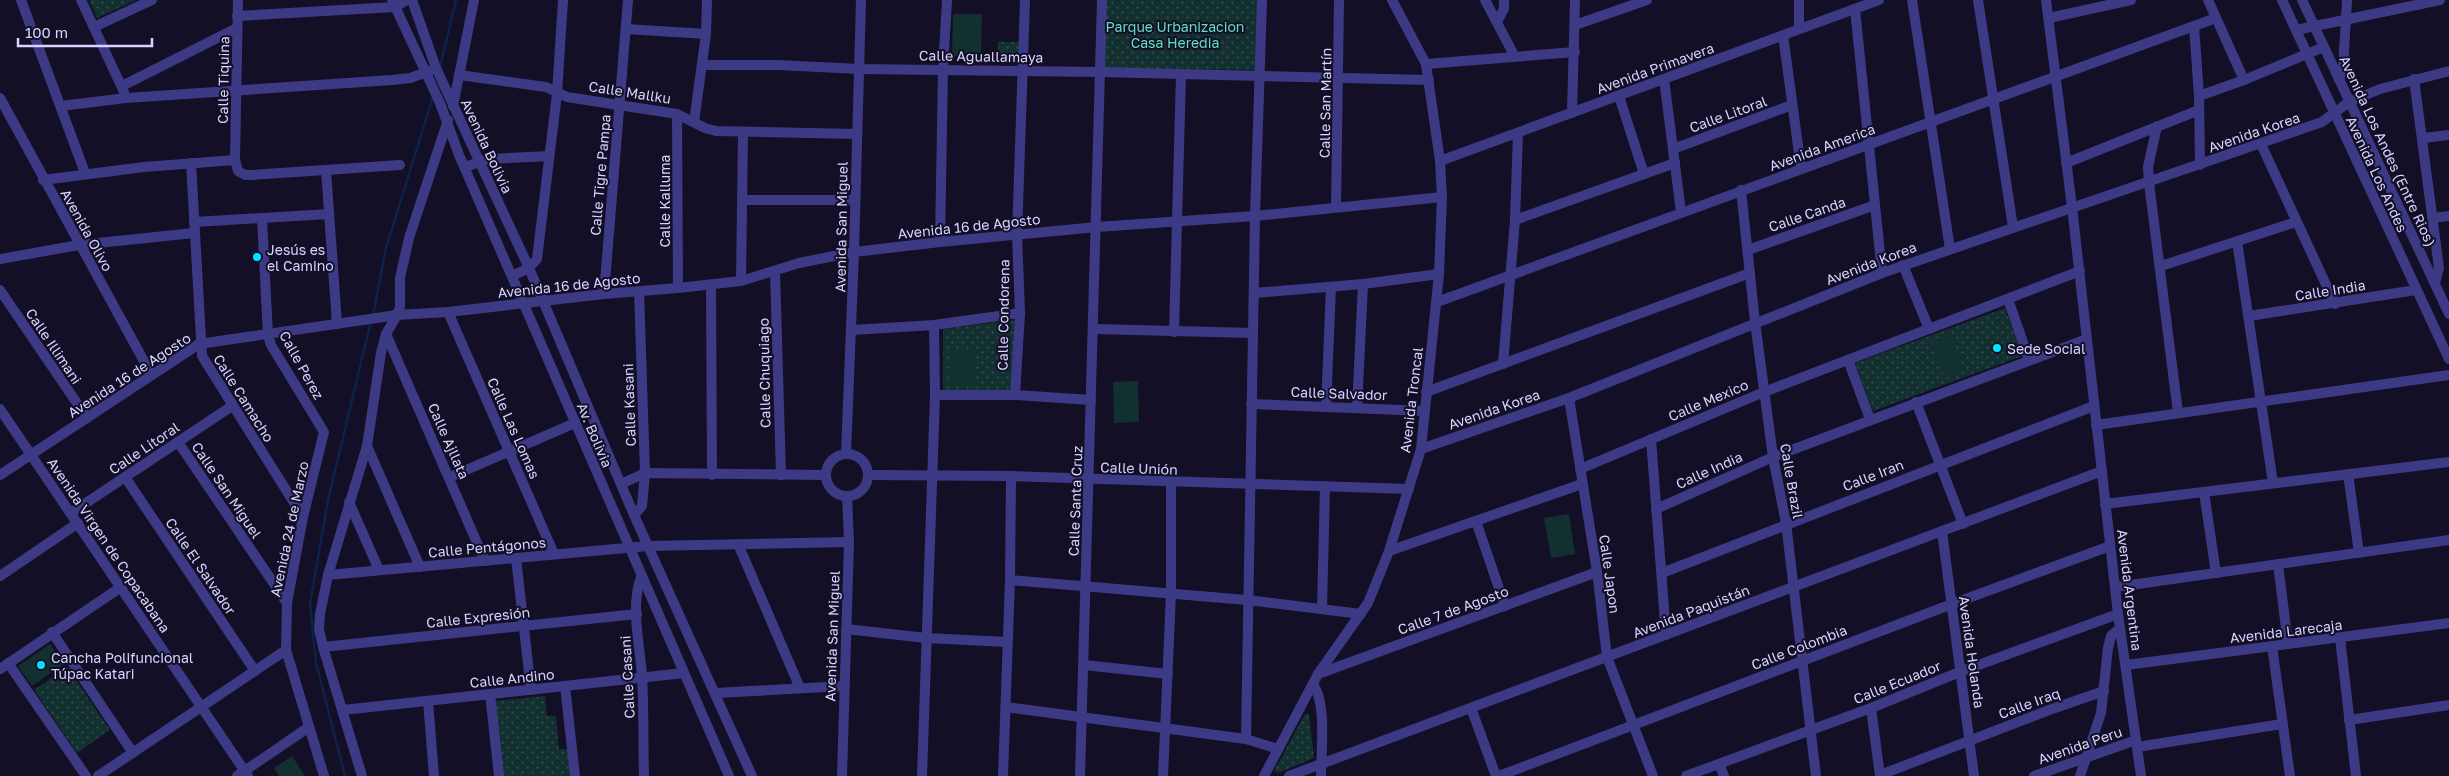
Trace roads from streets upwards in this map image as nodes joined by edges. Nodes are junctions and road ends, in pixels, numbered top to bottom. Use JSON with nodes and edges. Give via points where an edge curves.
{"nodes":[{"id":1,"x":21,"y":0,"type":"edge"},
{"id":2,"x":81,"y":0,"type":"edge"},
{"id":3,"x":152,"y":0,"type":"edge"},
{"id":4,"x":238,"y":0,"type":"edge"},
{"id":5,"x":407,"y":0,"type":"edge"},
{"id":6,"x":412,"y":0,"type":"edge"},
{"id":7,"x":474,"y":0,"type":"edge"},
{"id":8,"x":563,"y":0,"type":"edge"},
{"id":9,"x":628,"y":0,"type":"edge"},
{"id":10,"x":707,"y":0,"type":"edge"},
{"id":11,"x":858,"y":0,"type":"edge"},
{"id":12,"x":947,"y":0,"type":"edge"},
{"id":13,"x":1024,"y":0,"type":"edge"},
{"id":14,"x":1102,"y":0,"type":"edge"},
{"id":15,"x":1262,"y":0,"type":"edge"},
{"id":16,"x":1339,"y":0,"type":"edge"},
{"id":17,"x":1392,"y":0,"type":"edge"},
{"id":18,"x":1486,"y":0,"type":"edge"},
{"id":19,"x":1504,"y":0,"type":"edge"},
{"id":20,"x":1575,"y":0,"type":"edge"},
{"id":21,"x":1647,"y":0,"type":"edge"},
{"id":22,"x":1799,"y":0,"type":"edge"},
{"id":23,"x":1878,"y":0,"type":"edge"},
{"id":24,"x":1912,"y":0,"type":"edge"},
{"id":25,"x":1978,"y":0,"type":"edge"},
{"id":26,"x":2046,"y":0,"type":"edge"},
{"id":27,"x":2131,"y":0,"type":"edge"},
{"id":28,"x":2208,"y":0,"type":"edge"},
{"id":29,"x":2282,"y":0,"type":"edge"},
{"id":30,"x":2302,"y":0,"type":"edge"},
{"id":31,"x":2347,"y":0,"type":"edge"},
{"id":32,"x":2439,"y":0,"type":"edge"},
{"id":33,"x":393,"y":4,"type":"edge"},
{"id":34,"x":1861,"y":5,"type":"edge"},
{"id":35,"x":237,"y":16,"type":"junction"},
{"id":36,"x":2049,"y":18,"type":"junction"},
{"id":37,"x":2216,"y":18,"type":"junction"},
{"id":38,"x":2346,"y":21,"type":"junction"},
{"id":39,"x":1497,"y":22,"type":"junction"},
{"id":40,"x":1575,"y":25,"type":"junction"},
{"id":41,"x":2194,"y":26,"type":"junction"},
{"id":42,"x":2314,"y":26,"type":"junction"},
{"id":43,"x":94,"y":27,"type":"junction"},
{"id":44,"x":237,"y":28,"type":"junction"},
{"id":45,"x":626,"y":28,"type":"junction"},
{"id":46,"x":1800,"y":28,"type":"junction"},
{"id":47,"x":2296,"y":30,"type":"junction"},
{"id":48,"x":706,"y":34,"type":"junction"},
{"id":49,"x":1783,"y":35,"type":"junction"},
{"id":50,"x":2324,"y":48,"type":"junction"},
{"id":51,"x":1575,"y":52,"type":"junction"},
{"id":52,"x":2307,"y":54,"type":"junction"},
{"id":53,"x":1514,"y":55,"type":"junction"},
{"id":54,"x":1426,"y":64,"type":"junction"},
{"id":55,"x":702,"y":65,"type":"junction"},
{"id":56,"x":436,"y":68,"type":"junction"},
{"id":57,"x":858,"y":68,"type":"junction"},
{"id":58,"x":943,"y":69,"type":"junction"},
{"id":59,"x":1024,"y":70,"type":"junction"},
{"id":60,"x":2449,"y":71,"type":"edge"},
{"id":61,"x":1100,"y":72,"type":"junction"},
{"id":62,"x":1181,"y":74,"type":"junction"},
{"id":63,"x":459,"y":75,"type":"junction"},
{"id":64,"x":2056,"y":76,"type":"junction"},
{"id":65,"x":1259,"y":77,"type":"junction"},
{"id":66,"x":428,"y":78,"type":"junction"},
{"id":67,"x":1339,"y":79,"type":"junction"},
{"id":68,"x":1664,"y":79,"type":"junction"},
{"id":69,"x":2414,"y":79,"type":"junction"},
{"id":70,"x":1428,"y":80,"type":"junction"},
{"id":71,"x":2244,"y":80,"type":"junction"},
{"id":72,"x":2339,"y":80,"type":"junction"},
{"id":73,"x":122,"y":86,"type":"junction"},
{"id":74,"x":236,"y":91,"type":"junction"},
{"id":75,"x":557,"y":94,"type":"junction"},
{"id":76,"x":1619,"y":96,"type":"junction"},
{"id":77,"x":2199,"y":96,"type":"junction"},
{"id":78,"x":0,"y":98,"type":"edge"},
{"id":79,"x":126,"y":98,"type":"junction"},
{"id":80,"x":1994,"y":98,"type":"junction"},
{"id":81,"x":2349,"y":102,"type":"junction"},
{"id":82,"x":620,"y":104,"type":"junction"},
{"id":83,"x":453,"y":105,"type":"junction"},
{"id":84,"x":1792,"y":105,"type":"junction"},
{"id":85,"x":61,"y":106,"type":"junction"},
{"id":86,"x":2200,"y":110,"type":"junction"},
{"id":87,"x":4,"y":112,"type":"edge"},
{"id":88,"x":1572,"y":113,"type":"junction"},
{"id":89,"x":677,"y":114,"type":"junction"},
{"id":90,"x":2335,"y":114,"type":"junction"},
{"id":91,"x":448,"y":122,"type":"junction"},
{"id":92,"x":694,"y":122,"type":"junction"},
{"id":93,"x":1930,"y":122,"type":"junction"},
{"id":94,"x":2157,"y":126,"type":"junction"},
{"id":95,"x":743,"y":133,"type":"junction"},
{"id":96,"x":1518,"y":133,"type":"junction"},
{"id":97,"x":857,"y":134,"type":"junction"},
{"id":98,"x":2449,"y":135,"type":"edge"},
{"id":99,"x":2423,"y":138,"type":"junction"},
{"id":100,"x":2261,"y":144,"type":"junction"},
{"id":101,"x":1869,"y":145,"type":"junction"},
{"id":102,"x":1673,"y":149,"type":"junction"},
{"id":103,"x":549,"y":156,"type":"junction"},
{"id":104,"x":235,"y":160,"type":"junction"},
{"id":105,"x":1440,"y":161,"type":"junction"},
{"id":106,"x":479,"y":162,"type":"junction"},
{"id":107,"x":190,"y":163,"type":"junction"},
{"id":108,"x":1675,"y":163,"type":"junction"},
{"id":109,"x":2066,"y":163,"type":"junction"},
{"id":110,"x":400,"y":165,"type":"dead end"},
{"id":111,"x":2200,"y":165,"type":"junction"},
{"id":112,"x":465,"y":167,"type":"junction"},
{"id":113,"x":1801,"y":168,"type":"junction"},
{"id":114,"x":326,"y":170,"type":"junction"},
{"id":115,"x":85,"y":173,"type":"junction"},
{"id":116,"x":1644,"y":174,"type":"junction"},
{"id":117,"x":44,"y":180,"type":"junction"},
{"id":118,"x":2149,"y":183,"type":"junction"},
{"id":119,"x":1741,"y":190,"type":"junction"},
{"id":120,"x":1442,"y":197,"type":"junction"},
{"id":121,"x":742,"y":200,"type":"junction"},
{"id":122,"x":855,"y":200,"type":"junction"},
{"id":123,"x":1875,"y":205,"type":"junction"},
{"id":124,"x":1336,"y":207,"type":"junction"},
{"id":125,"x":2072,"y":207,"type":"junction"},
{"id":126,"x":1681,"y":212,"type":"junction"},
{"id":127,"x":329,"y":214,"type":"junction"},
{"id":128,"x":1255,"y":216,"type":"junction"},
{"id":129,"x":2449,"y":216,"type":"edge"},
{"id":130,"x":2433,"y":218,"type":"junction"},
{"id":131,"x":262,"y":219,"type":"junction"},
{"id":132,"x":1515,"y":220,"type":"junction"},
{"id":133,"x":1177,"y":221,"type":"junction"},
{"id":134,"x":194,"y":222,"type":"junction"},
{"id":135,"x":2296,"y":222,"type":"junction"},
{"id":136,"x":1096,"y":227,"type":"junction"},
{"id":137,"x":2014,"y":227,"type":"junction"},
{"id":138,"x":194,"y":233,"type":"junction"},
{"id":139,"x":1017,"y":235,"type":"junction"},
{"id":140,"x":940,"y":242,"type":"junction"},
{"id":141,"x":2237,"y":242,"type":"junction"},
{"id":142,"x":79,"y":245,"type":"junction"},
{"id":143,"x":1950,"y":249,"type":"junction"},
{"id":144,"x":1748,"y":250,"type":"junction"},
{"id":145,"x":854,"y":252,"type":"junction"},
{"id":146,"x":0,"y":259,"type":"edge"},
{"id":147,"x":1903,"y":265,"type":"junction"},
{"id":148,"x":2160,"y":266,"type":"junction"},
{"id":149,"x":529,"y":268,"type":"junction"},
{"id":150,"x":775,"y":271,"type":"junction"},
{"id":151,"x":2080,"y":271,"type":"junction"},
{"id":152,"x":1882,"y":273,"type":"junction"},
{"id":153,"x":1439,"y":274,"type":"junction"},
{"id":154,"x":1750,"y":274,"type":"junction"},
{"id":155,"x":1509,"y":275,"type":"junction"},
{"id":156,"x":512,"y":276,"type":"junction"},
{"id":157,"x":741,"y":281,"type":"junction"},
{"id":158,"x":2435,"y":283,"type":"junction"},
{"id":159,"x":1363,"y":284,"type":"junction"},
{"id":160,"x":711,"y":285,"type":"junction"},
{"id":161,"x":1331,"y":287,"type":"junction"},
{"id":162,"x":678,"y":288,"type":"junction"},
{"id":163,"x":0,"y":290,"type":"edge"},
{"id":164,"x":2416,"y":290,"type":"junction"},
{"id":165,"x":640,"y":291,"type":"junction"},
{"id":166,"x":1254,"y":293,"type":"junction"},
{"id":167,"x":604,"y":294,"type":"junction"},
{"id":168,"x":2445,"y":296,"type":"edge"},
{"id":169,"x":2008,"y":299,"type":"junction"},
{"id":170,"x":542,"y":301,"type":"junction"},
{"id":171,"x":1437,"y":302,"type":"junction"},
{"id":172,"x":524,"y":304,"type":"junction"},
{"id":173,"x":2335,"y":304,"type":"junction"},
{"id":174,"x":448,"y":312,"type":"junction"},
{"id":175,"x":1020,"y":313,"type":"junction"},
{"id":176,"x":2449,"y":314,"type":"edge"},
{"id":177,"x":398,"y":315,"type":"junction"},
{"id":178,"x":2249,"y":316,"type":"junction"},
{"id":179,"x":1755,"y":322,"type":"junction"},
{"id":180,"x":337,"y":324,"type":"junction"},
{"id":181,"x":934,"y":325,"type":"junction"},
{"id":182,"x":1094,"y":329,"type":"junction"},
{"id":183,"x":852,"y":330,"type":"junction"},
{"id":184,"x":1929,"y":330,"type":"junction"},
{"id":185,"x":1174,"y":332,"type":"junction"},
{"id":186,"x":1252,"y":333,"type":"junction"},
{"id":187,"x":386,"y":334,"type":"junction"},
{"id":188,"x":268,"y":335,"type":"junction"},
{"id":189,"x":2087,"y":339,"type":"junction"},
{"id":190,"x":199,"y":344,"type":"junction"},
{"id":191,"x":2449,"y":359,"type":"edge"},
{"id":192,"x":1848,"y":360,"type":"junction"},
{"id":193,"x":2029,"y":360,"type":"junction"},
{"id":194,"x":1502,"y":364,"type":"junction"},
{"id":195,"x":152,"y":374,"type":"junction"},
{"id":196,"x":2449,"y":375,"type":"edge"},
{"id":197,"x":1426,"y":392,"type":"junction"},
{"id":198,"x":1764,"y":392,"type":"junction"},
{"id":199,"x":935,"y":395,"type":"junction"},
{"id":200,"x":1016,"y":396,"type":"junction"},
{"id":201,"x":1569,"y":398,"type":"junction"},
{"id":202,"x":1091,"y":400,"type":"junction"},
{"id":203,"x":2261,"y":401,"type":"junction"},
{"id":204,"x":1916,"y":402,"type":"junction"},
{"id":205,"x":1251,"y":404,"type":"junction"},
{"id":206,"x":232,"y":406,"type":"junction"},
{"id":207,"x":2094,"y":406,"type":"junction"},
{"id":208,"x":1326,"y":407,"type":"junction"},
{"id":209,"x":1356,"y":408,"type":"junction"},
{"id":210,"x":0,"y":409,"type":"edge"},
{"id":211,"x":1424,"y":411,"type":"junction"},
{"id":212,"x":2178,"y":413,"type":"junction"},
{"id":213,"x":86,"y":418,"type":"junction"},
{"id":214,"x":1870,"y":419,"type":"junction"},
{"id":215,"x":575,"y":423,"type":"junction"},
{"id":216,"x":2096,"y":425,"type":"junction"},
{"id":217,"x":324,"y":432,"type":"joint"},
{"id":218,"x":1651,"y":439,"type":"junction"},
{"id":219,"x":178,"y":442,"type":"junction"},
{"id":220,"x":367,"y":446,"type":"junction"},
{"id":221,"x":1421,"y":449,"type":"junction"},
{"id":222,"x":510,"y":451,"type":"junction"},
{"id":223,"x":31,"y":454,"type":"junction"},
{"id":224,"x":846,"y":454,"type":"junction"},
{"id":225,"x":1773,"y":457,"type":"junction"},
{"id":226,"x":2449,"y":462,"type":"edge"},
{"id":227,"x":1940,"y":464,"type":"junction"},
{"id":228,"x":1580,"y":469,"type":"junction"},
{"id":229,"x":2102,"y":471,"type":"junction"},
{"id":230,"x":645,"y":473,"type":"junction"},
{"id":231,"x":2348,"y":474,"type":"junction"},
{"id":232,"x":0,"y":475,"type":"edge"},
{"id":233,"x":712,"y":475,"type":"junction"},
{"id":234,"x":781,"y":475,"type":"junction"},
{"id":235,"x":826,"y":475,"type":"junction"},
{"id":236,"x":868,"y":475,"type":"junction"},
{"id":237,"x":932,"y":476,"type":"junction"},
{"id":238,"x":1010,"y":476,"type":"junction"},
{"id":239,"x":125,"y":477,"type":"junction"},
{"id":240,"x":450,"y":477,"type":"junction"},
{"id":241,"x":1089,"y":480,"type":"junction"},
{"id":242,"x":1171,"y":483,"type":"junction"},
{"id":243,"x":2273,"y":483,"type":"junction"},
{"id":244,"x":621,"y":484,"type":"junction"},
{"id":245,"x":1582,"y":484,"type":"junction"},
{"id":246,"x":1249,"y":486,"type":"junction"},
{"id":247,"x":1325,"y":486,"type":"junction"},
{"id":248,"x":1409,"y":489,"type":"junction"},
{"id":249,"x":2204,"y":492,"type":"junction"},
{"id":250,"x":847,"y":496,"type":"junction"},
{"id":251,"x":350,"y":502,"type":"junction"},
{"id":252,"x":2105,"y":504,"type":"junction"},
{"id":253,"x":1656,"y":509,"type":"junction"},
{"id":254,"x":71,"y":513,"type":"junction"},
{"id":255,"x":634,"y":515,"type":"junction"},
{"id":256,"x":303,"y":517,"type":"junction"},
{"id":257,"x":1476,"y":521,"type":"junction"},
{"id":258,"x":78,"y":523,"type":"junction"},
{"id":259,"x":1786,"y":523,"type":"junction"},
{"id":260,"x":1963,"y":524,"type":"junction"},
{"id":261,"x":1942,"y":531,"type":"junction"},
{"id":262,"x":2449,"y":540,"type":"edge"},
{"id":263,"x":849,"y":542,"type":"junction"},
{"id":264,"x":738,"y":544,"type":"junction"},
{"id":265,"x":648,"y":546,"type":"junction"},
{"id":266,"x":2110,"y":546,"type":"junction"},
{"id":267,"x":629,"y":548,"type":"junction"},
{"id":268,"x":1389,"y":550,"type":"junction"},
{"id":269,"x":2359,"y":553,"type":"junction"},
{"id":270,"x":554,"y":554,"type":"junction"},
{"id":271,"x":516,"y":558,"type":"junction"},
{"id":272,"x":484,"y":561,"type":"junction"},
{"id":273,"x":2278,"y":564,"type":"junction"},
{"id":274,"x":420,"y":567,"type":"junction"},
{"id":275,"x":380,"y":570,"type":"junction"},
{"id":276,"x":1597,"y":572,"type":"junction"},
{"id":277,"x":1662,"y":573,"type":"junction"},
{"id":278,"x":2216,"y":573,"type":"junction"},
{"id":279,"x":328,"y":575,"type":"junction"},
{"id":280,"x":0,"y":576,"type":"edge"},
{"id":281,"x":642,"y":577,"type":"junction"},
{"id":282,"x":1010,"y":580,"type":"junction"},
{"id":283,"x":121,"y":587,"type":"junction"},
{"id":284,"x":1086,"y":587,"type":"junction"},
{"id":285,"x":1793,"y":587,"type":"junction"},
{"id":286,"x":2116,"y":587,"type":"junction"},
{"id":287,"x":1171,"y":594,"type":"junction"},
{"id":288,"x":1247,"y":600,"type":"junction"},
{"id":289,"x":287,"y":603,"type":"junction"},
{"id":290,"x":1952,"y":604,"type":"junction"},
{"id":291,"x":1505,"y":606,"type":"junction"},
{"id":292,"x":1322,"y":609,"type":"junction"},
{"id":293,"x":637,"y":614,"type":"junction"},
{"id":294,"x":1361,"y":614,"type":"junction"},
{"id":295,"x":2118,"y":614,"type":"junction"},
{"id":296,"x":2449,"y":623,"type":"edge"},
{"id":297,"x":524,"y":626,"type":"junction"},
{"id":298,"x":2120,"y":628,"type":"junction"},
{"id":299,"x":846,"y":629,"type":"junction"},
{"id":300,"x":52,"y":632,"type":"junction"},
{"id":301,"x":1666,"y":635,"type":"junction"},
{"id":302,"x":926,"y":638,"type":"junction"},
{"id":303,"x":2340,"y":638,"type":"junction"},
{"id":304,"x":1007,"y":642,"type":"junction"},
{"id":305,"x":2288,"y":644,"type":"junction"},
{"id":306,"x":2272,"y":646,"type":"junction"},
{"id":307,"x":323,"y":648,"type":"junction"},
{"id":308,"x":286,"y":650,"type":"junction"},
{"id":309,"x":1607,"y":657,"type":"junction"},
{"id":310,"x":1801,"y":660,"type":"junction"},
{"id":311,"x":1084,"y":665,"type":"junction"},
{"id":312,"x":4,"y":666,"type":"edge"},
{"id":313,"x":2126,"y":666,"type":"junction"},
{"id":314,"x":255,"y":671,"type":"junction"},
{"id":315,"x":1962,"y":671,"type":"junction"},
{"id":316,"x":684,"y":673,"type":"junction"},
{"id":317,"x":1168,"y":674,"type":"junction"},
{"id":318,"x":642,"y":678,"type":"junction"},
{"id":319,"x":1315,"y":679,"type":"junction"},
{"id":320,"x":565,"y":686,"type":"junction"},
{"id":321,"x":844,"y":686,"type":"junction"},
{"id":322,"x":800,"y":688,"type":"junction"},
{"id":323,"x":531,"y":690,"type":"junction"},
{"id":324,"x":2104,"y":691,"type":"junction"},
{"id":325,"x":716,"y":693,"type":"junction"},
{"id":326,"x":490,"y":694,"type":"junction"},
{"id":327,"x":428,"y":701,"type":"junction"},
{"id":328,"x":2449,"y":706,"type":"edge"},
{"id":329,"x":201,"y":707,"type":"junction"},
{"id":330,"x":1006,"y":707,"type":"junction"},
{"id":331,"x":1472,"y":708,"type":"junction"},
{"id":332,"x":1871,"y":708,"type":"junction"},
{"id":333,"x":343,"y":710,"type":"junction"},
{"id":334,"x":1083,"y":716,"type":"junction"},
{"id":335,"x":2350,"y":720,"type":"junction"},
{"id":336,"x":1632,"y":724,"type":"junction"},
{"id":337,"x":2282,"y":724,"type":"junction"},
{"id":338,"x":309,"y":727,"type":"junction"},
{"id":339,"x":1166,"y":728,"type":"junction"},
{"id":340,"x":1810,"y":730,"type":"junction"},
{"id":341,"x":1246,"y":739,"type":"junction"},
{"id":342,"x":1969,"y":740,"type":"junction"},
{"id":343,"x":2137,"y":743,"type":"junction"},
{"id":344,"x":1278,"y":749,"type":"junction"},
{"id":345,"x":133,"y":753,"type":"junction"},
{"id":346,"x":2085,"y":758,"type":"junction"},
{"id":347,"x":1321,"y":764,"type":"junction"},
{"id":348,"x":1720,"y":764,"type":"junction"},
{"id":349,"x":2052,"y":773,"type":"edge"},
{"id":350,"x":243,"y":774,"type":"edge"},
{"id":351,"x":1880,"y":775,"type":"edge"},
{"id":352,"x":86,"y":776,"type":"edge"},
{"id":353,"x":98,"y":776,"type":"edge"},
{"id":354,"x":324,"y":776,"type":"edge"},
{"id":355,"x":362,"y":776,"type":"edge"},
{"id":356,"x":434,"y":776,"type":"edge"},
{"id":357,"x":499,"y":776,"type":"edge"},
{"id":358,"x":575,"y":776,"type":"edge"},
{"id":359,"x":644,"y":776,"type":"edge"},
{"id":360,"x":729,"y":776,"type":"edge"},
{"id":361,"x":752,"y":776,"type":"edge"},
{"id":362,"x":842,"y":776,"type":"edge"},
{"id":363,"x":922,"y":776,"type":"edge"},
{"id":364,"x":1003,"y":776,"type":"edge"},
{"id":365,"x":1080,"y":776,"type":"edge"},
{"id":366,"x":1163,"y":776,"type":"edge"},
{"id":367,"x":1264,"y":776,"type":"edge"},
{"id":368,"x":1289,"y":776,"type":"edge"},
{"id":369,"x":1322,"y":776,"type":"edge"},
{"id":370,"x":1497,"y":776,"type":"edge"},
{"id":371,"x":1653,"y":776,"type":"edge"},
{"id":372,"x":1686,"y":776,"type":"edge"},
{"id":373,"x":1724,"y":776,"type":"edge"},
{"id":374,"x":1816,"y":776,"type":"edge"},
{"id":375,"x":1974,"y":776,"type":"edge"},
{"id":376,"x":2034,"y":776,"type":"edge"},
{"id":377,"x":2080,"y":776,"type":"edge"},
{"id":378,"x":2141,"y":776,"type":"edge"},
{"id":379,"x":2290,"y":776,"type":"edge"},
{"id":380,"x":2356,"y":776,"type":"edge"}],
"edges":[{"from":1,"to":85,"type":"street"},
{"from":2,"to":43,"type":"street"},
{"from":3,"to":43,"type":"street"},
{"from":4,"to":35,"type":"street","name":"Calle Tiquina"},
{"from":5,"to":33,"type":"street"},
{"from":6,"to":56,"type":"street","name":"Avenida Bolivia"},
{"from":7,"to":63,"type":"street"},
{"from":8,"to":75,"type":"street"},
{"from":9,"to":45,"type":"street","name":"Calle Tigre Pampa"},
{"from":10,"to":48,"type":"street"},
{"from":11,"to":57,"type":"street","name":"Avenida San Miguel"},
{"from":12,"to":58,"type":"street"},
{"from":13,"to":59,"type":"street","name":"Calle Condorena"},
{"from":14,"to":61,"type":"street","name":"Calle Santa Cruz"},
{"from":15,"to":65,"type":"street"},
{"from":16,"to":67,"type":"street","name":"Calle San Martín"},
{"from":17,"to":54,"type":"street","name":"Avenida Troncal"},
{"from":18,"to":39,"type":"street"},
{"from":19,"to":39,"type":"street","via":[[1504,9]]},
{"from":20,"to":40,"type":"street"},
{"from":21,"to":40,"type":"street"},
{"from":22,"to":46,"type":"street"},
{"from":23,"to":34,"type":"street","name":"Avenida Primavera"},
{"from":24,"to":93,"type":"street"},
{"from":25,"to":80,"type":"street"},
{"from":26,"to":36,"type":"street","name":"Avenida Argentina"},
{"from":27,"to":36,"type":"street"},
{"from":28,"to":37,"type":"street"},
{"from":29,"to":47,"type":"street","name":"Avenida Los Andes"},
{"from":30,"to":42,"type":"street","name":"Avenida Los Andes (Entre Rios)"},
{"from":31,"to":38,"type":"street"},
{"from":32,"to":38,"type":"street"},
{"from":33,"to":35,"type":"street"},
{"from":33,"to":66,"type":"street","name":"Av. Bolivia"},
{"from":34,"to":46,"type":"street","name":"Avenida Primavera"},
{"from":34,"to":101,"type":"street"},
{"from":35,"to":44,"type":"street","name":"Calle Tiquina"},
{"from":36,"to":64,"type":"street","name":"Avenida Argentina"},
{"from":37,"to":41,"type":"street","name":"Avenida America"},
{"from":37,"to":71,"type":"street"},
{"from":38,"to":42,"type":"street"},
{"from":38,"to":72,"type":"street","via":[[2343,69]]},
{"from":39,"to":53,"type":"street"},
{"from":40,"to":51,"type":"street"},
{"from":41,"to":64,"type":"street","name":"Avenida America"},
{"from":41,"to":77,"type":"street"},
{"from":42,"to":47,"type":"street"},
{"from":42,"to":50,"type":"street","name":"Avenida Los Andes (Entre Rios)"},
{"from":43,"to":73,"type":"street"},
{"from":44,"to":73,"type":"street"},
{"from":44,"to":74,"type":"street","name":"Calle Tiquina"},
{"from":45,"to":48,"type":"street"},
{"from":45,"to":82,"type":"street","name":"Calle Tigre Pampa"},
{"from":46,"to":49,"type":"street","name":"Avenida Primavera"},
{"from":47,"to":52,"type":"street","name":"Avenida Los Andes"},
{"from":48,"to":55,"type":"street"},
{"from":49,"to":68,"type":"street","name":"Avenida Primavera"},
{"from":49,"to":84,"type":"street"},
{"from":50,"to":52,"type":"street"},
{"from":50,"to":72,"type":"street","name":"Avenida Los Andes (Entre Rios)"},
{"from":51,"to":53,"type":"street"},
{"from":51,"to":88,"type":"street"},
{"from":52,"to":71,"type":"street"},
{"from":52,"to":90,"type":"street","name":"Avenida Los Andes"},
{"from":53,"to":54,"type":"street"},
{"from":54,"to":70,"type":"street","name":"Avenida Troncal"},
{"from":55,"to":57,"type":"street","name":"Calle Aguallamaya"},
{"from":55,"to":92,"type":"street"},
{"from":56,"to":66,"type":"street"},
{"from":56,"to":83,"type":"street","name":"Avenida Bolivia"},
{"from":57,"to":58,"type":"street","name":"Calle Aguallamaya"},
{"from":57,"to":97,"type":"street","name":"Avenida San Miguel"},
{"from":58,"to":59,"type":"street","name":"Calle Aguallamaya"},
{"from":58,"to":140,"type":"street"},
{"from":59,"to":61,"type":"street","name":"Calle Aguallamaya"},
{"from":59,"to":139,"type":"street","name":"Calle Condorena"},
{"from":60,"to":69,"type":"street","name":"Avenida Korea"},
{"from":61,"to":62,"type":"street","name":"Calle Aguallamaya"},
{"from":61,"to":136,"type":"street","name":"Calle Santa Cruz"},
{"from":62,"to":65,"type":"street","name":"Calle Aguallamaya"},
{"from":62,"to":133,"type":"street"},
{"from":63,"to":75,"type":"street","name":"Calle Mallku","via":[[546,88]]},
{"from":63,"to":83,"type":"street"},
{"from":64,"to":80,"type":"street","name":"Avenida America"},
{"from":64,"to":109,"type":"street","name":"Avenida Argentina"},
{"from":65,"to":67,"type":"street","name":"Calle Aguallamaya"},
{"from":65,"to":128,"type":"street"},
{"from":66,"to":74,"type":"street"},
{"from":66,"to":91,"type":"street","name":"Av. Bolivia"},
{"from":67,"to":70,"type":"street","name":"Calle Aguallamaya"},
{"from":67,"to":124,"type":"street","name":"Calle San Martín"},
{"from":68,"to":76,"type":"street","name":"Avenida Primavera"},
{"from":68,"to":102,"type":"street"},
{"from":69,"to":81,"type":"street","name":"Avenida Korea"},
{"from":69,"to":99,"type":"street"},
{"from":70,"to":105,"type":"street","name":"Avenida Troncal"},
{"from":71,"to":77,"type":"street"},
{"from":72,"to":81,"type":"street","name":"Avenida Los Andes (Entre Rios)"},
{"from":73,"to":79,"type":"street"},
{"from":74,"to":79,"type":"street"},
{"from":74,"to":104,"type":"street","name":"Calle Tiquina"},
{"from":75,"to":82,"type":"street","name":"Calle Mallku"},
{"from":75,"to":103,"type":"street"},
{"from":76,"to":88,"type":"street","name":"Avenida Primavera"},
{"from":76,"to":116,"type":"street"},
{"from":77,"to":86,"type":"street"},
{"from":78,"to":87,"type":"street","name":"Avenida Olivo"},
{"from":79,"to":85,"type":"street"},
{"from":80,"to":93,"type":"street","name":"Avenida America"},
{"from":80,"to":137,"type":"street"},
{"from":81,"to":90,"type":"street","name":"Avenida Korea"},
{"from":81,"to":158,"type":"street","name":"Avenida Los Andes (Entre Rios)"},
{"from":82,"to":89,"type":"street","name":"Calle Mallku"},
{"from":82,"to":167,"type":"street","name":"Calle Tigre Pampa"},
{"from":83,"to":91,"type":"street"},
{"from":83,"to":106,"type":"street","name":"Avenida Bolivia"},
{"from":84,"to":102,"type":"street","name":"Calle Litoral"},
{"from":84,"to":113,"type":"street"},
{"from":85,"to":115,"type":"street"},
{"from":86,"to":94,"type":"street"},
{"from":86,"to":111,"type":"street"},
{"from":87,"to":117,"type":"street","name":"Avenida Olivo"},
{"from":88,"to":96,"type":"street","name":"Avenida Primavera"},
{"from":89,"to":92,"type":"street","name":"Calle Mallku"},
{"from":89,"to":162,"type":"street","name":"Calle Kalluma"},
{"from":90,"to":100,"type":"street","name":"Avenida Korea","via":[[2322,122]]},
{"from":90,"to":164,"type":"street","name":"Avenida Los Andes"},
{"from":91,"to":112,"type":"street","name":"Av. Bolivia"},
{"from":91,"to":177,"type":"street","via":[[408,238],[400,278]]},
{"from":92,"to":95,"type":"street","name":"Calle Mallku","via":[[716,131]]},
{"from":93,"to":101,"type":"street","name":"Avenida America"},
{"from":93,"to":143,"type":"street"},
{"from":94,"to":109,"type":"street"},
{"from":94,"to":118,"type":"street","via":[[2148,167]]},
{"from":95,"to":97,"type":"street","name":"Calle Mallku"},
{"from":95,"to":121,"type":"street"},
{"from":96,"to":105,"type":"street","name":"Avenida Primavera"},
{"from":96,"to":132,"type":"street"},
{"from":97,"to":122,"type":"street","name":"Avenida San Miguel"},
{"from":98,"to":99,"type":"street"},
{"from":99,"to":130,"type":"street"},
{"from":100,"to":111,"type":"street","name":"Avenida Korea"},
{"from":100,"to":135,"type":"street"},
{"from":101,"to":113,"type":"street","name":"Avenida America"},
{"from":101,"to":123,"type":"street"},
{"from":102,"to":108,"type":"street"},
{"from":103,"to":106,"type":"street"},
{"from":103,"to":149,"type":"street","via":[[537,259]]},
{"from":104,"to":107,"type":"street"},
{"from":104,"to":114,"type":"street","via":[[238,171],[245,175]]},
{"from":105,"to":120,"type":"street","name":"Avenida Troncal"},
{"from":106,"to":112,"type":"street"},
{"from":106,"to":149,"type":"street","name":"Avenida Bolivia"},
{"from":107,"to":115,"type":"street"},
{"from":107,"to":134,"type":"street","name":"Calle Camacho"},
{"from":108,"to":116,"type":"street"},
{"from":108,"to":126,"type":"street"},
{"from":109,"to":125,"type":"street","name":"Avenida Argentina"},
{"from":110,"to":114,"type":"street"},
{"from":111,"to":118,"type":"street","name":"Avenida Korea"},
{"from":112,"to":156,"type":"street","name":"Av. Bolivia"},
{"from":113,"to":119,"type":"street","name":"Avenida America"},
{"from":114,"to":127,"type":"street"},
{"from":115,"to":117,"type":"street"},
{"from":116,"to":132,"type":"street"},
{"from":117,"to":142,"type":"street","name":"Avenida Olivo"},
{"from":118,"to":125,"type":"street","name":"Avenida Korea"},
{"from":118,"to":148,"type":"street"},
{"from":119,"to":126,"type":"street","name":"Avenida America"},
{"from":119,"to":144,"type":"street","name":"Calle Brazil"},
{"from":120,"to":124,"type":"street","name":"Avenida 16 de Agosto"},
{"from":120,"to":153,"type":"street","name":"Avenida Troncal"},
{"from":121,"to":122,"type":"street"},
{"from":121,"to":157,"type":"street"},
{"from":122,"to":145,"type":"street","name":"Avenida San Miguel"},
{"from":123,"to":144,"type":"street","name":"Calle Canda"},
{"from":123,"to":152,"type":"street"},
{"from":124,"to":128,"type":"street","name":"Avenida 16 de Agosto"},
{"from":125,"to":137,"type":"street","name":"Avenida Korea"},
{"from":125,"to":151,"type":"street","name":"Avenida Argentina"},
{"from":126,"to":155,"type":"street","name":"Avenida America"},
{"from":127,"to":131,"type":"street"},
{"from":127,"to":180,"type":"street"},
{"from":128,"to":133,"type":"street","name":"Avenida 16 de Agosto"},
{"from":128,"to":166,"type":"street"},
{"from":129,"to":130,"type":"street"},
{"from":130,"to":158,"type":"street","via":[[2439,268]]},
{"from":131,"to":134,"type":"street"},
{"from":131,"to":188,"type":"street","name":"Calle Perez"},
{"from":132,"to":155,"type":"street"},
{"from":133,"to":136,"type":"street","name":"Avenida 16 de Agosto"},
{"from":133,"to":185,"type":"street"},
{"from":134,"to":138,"type":"street","name":"Calle Camacho"},
{"from":135,"to":141,"type":"street"},
{"from":135,"to":173,"type":"street"},
{"from":136,"to":139,"type":"street","name":"Avenida 16 de Agosto"},
{"from":136,"to":182,"type":"street","name":"Calle Santa Cruz"},
{"from":137,"to":143,"type":"street","name":"Avenida Korea"},
{"from":138,"to":142,"type":"street"},
{"from":138,"to":190,"type":"street","name":"Calle Camacho"},
{"from":139,"to":140,"type":"street","name":"Avenida 16 de Agosto"},
{"from":139,"to":175,"type":"street","name":"Calle Condorena"},
{"from":140,"to":145,"type":"street","name":"Avenida 16 de Agosto"},
{"from":141,"to":148,"type":"street"},
{"from":141,"to":178,"type":"street"},
{"from":142,"to":146,"type":"street"},
{"from":142,"to":195,"type":"street","name":"Avenida Olivo"},
{"from":143,"to":147,"type":"street","name":"Avenida Korea"},
{"from":144,"to":154,"type":"street","name":"Calle Brazil"},
{"from":145,"to":150,"type":"street","name":"Avenida 16 de Agosto"},
{"from":145,"to":183,"type":"street","name":"Avenida San Miguel"},
{"from":147,"to":152,"type":"street","name":"Avenida Korea"},
{"from":147,"to":184,"type":"street"},
{"from":148,"to":212,"type":"street"},
{"from":149,"to":156,"type":"street"},
{"from":149,"to":170,"type":"street","name":"Avenida Bolivia"},
{"from":150,"to":157,"type":"street","name":"Avenida 16 de Agosto"},
{"from":150,"to":234,"type":"street","name":"Calle Chuquiago"},
{"from":151,"to":169,"type":"street","name":"Calle Mexico"},
{"from":151,"to":189,"type":"street","name":"Avenida Argentina"},
{"from":152,"to":179,"type":"street","name":"Avenida Korea"},
{"from":153,"to":159,"type":"street"},
{"from":153,"to":171,"type":"street","name":"Avenida Troncal"},
{"from":154,"to":179,"type":"street","name":"Calle Brazil"},
{"from":154,"to":194,"type":"street"},
{"from":155,"to":171,"type":"street","name":"Avenida America"},
{"from":155,"to":194,"type":"street"},
{"from":156,"to":172,"type":"street","name":"Av. Bolivia"},
{"from":157,"to":160,"type":"street","name":"Avenida 16 de Agosto"},
{"from":158,"to":168,"type":"street","name":"Avenida Los Andes (Entre Rios)"},
{"from":159,"to":161,"type":"street"},
{"from":159,"to":209,"type":"street"},
{"from":160,"to":162,"type":"street","name":"Avenida 16 de Agosto"},
{"from":160,"to":233,"type":"street"},
{"from":161,"to":166,"type":"street"},
{"from":161,"to":208,"type":"street"},
{"from":162,"to":165,"type":"street","name":"Avenida 16 de Agosto"},
{"from":163,"to":213,"type":"street","name":"Calle Illimani"},
{"from":164,"to":173,"type":"street","name":"Calle India"},
{"from":164,"to":191,"type":"street","name":"Avenida Los Andes"},
{"from":165,"to":167,"type":"street","name":"Avenida 16 de Agosto"},
{"from":165,"to":230,"type":"street","name":"Calle Kasani"},
{"from":166,"to":186,"type":"street"},
{"from":167,"to":170,"type":"street","name":"Avenida 16 de Agosto"},
{"from":168,"to":176,"type":"street","name":"Avenida Los Andes (Entre Rios)"},
{"from":169,"to":184,"type":"street","name":"Calle Mexico"},
{"from":169,"to":193,"type":"street"},
{"from":170,"to":172,"type":"street","name":"Avenida 16 de Agosto"},
{"from":170,"to":244,"type":"street","name":"Av. Bolivia"},
{"from":171,"to":197,"type":"street","name":"Avenida Troncal"},
{"from":172,"to":174,"type":"street","name":"Avenida 16 de Agosto"},
{"from":172,"to":215,"type":"street","name":"Av. Bolivia"},
{"from":173,"to":178,"type":"street","name":"Calle India"},
{"from":174,"to":177,"type":"street","name":"Avenida 16 de Agosto"},
{"from":174,"to":222,"type":"street","name":"Calle Las Lomas"},
{"from":175,"to":181,"type":"street"},
{"from":175,"to":200,"type":"street","name":"Calle Condorena"},
{"from":177,"to":180,"type":"street","name":"Avenida 16 de Agosto"},
{"from":177,"to":187,"type":"street"},
{"from":178,"to":203,"type":"street"},
{"from":179,"to":198,"type":"street","name":"Calle Brazil"},
{"from":179,"to":201,"type":"street","name":"Avenida Korea"},
{"from":180,"to":188,"type":"street","name":"Avenida 16 de Agosto"},
{"from":181,"to":183,"type":"street"},
{"from":181,"to":199,"type":"street"},
{"from":182,"to":185,"type":"street"},
{"from":182,"to":202,"type":"street","name":"Calle Santa Cruz"},
{"from":183,"to":224,"type":"street","name":"Avenida San Miguel"},
{"from":184,"to":192,"type":"street","name":"Calle Mexico"},
{"from":185,"to":186,"type":"street"},
{"from":186,"to":205,"type":"street"},
{"from":187,"to":220,"type":"street"},
{"from":187,"to":240,"type":"street","name":"Calle Ajllata"},
{"from":188,"to":190,"type":"street","name":"Avenida 16 de Agosto"},
{"from":188,"to":217,"type":"street","name":"Calle Perez"},
{"from":189,"to":193,"type":"street","name":"Calle India"},
{"from":189,"to":207,"type":"street","name":"Avenida Argentina"},
{"from":190,"to":195,"type":"street","name":"Avenida 16 de Agosto"},
{"from":190,"to":206,"type":"street","name":"Calle Camacho","via":[[202,356]]},
{"from":192,"to":198,"type":"street","name":"Calle Mexico"},
{"from":192,"to":214,"type":"street"},
{"from":193,"to":204,"type":"street","name":"Calle India"},
{"from":194,"to":197,"type":"street"},
{"from":195,"to":213,"type":"street","name":"Avenida 16 de Agosto"},
{"from":196,"to":203,"type":"street"},
{"from":197,"to":211,"type":"street","name":"Avenida Troncal"},
{"from":198,"to":218,"type":"street","name":"Calle Mexico"},
{"from":198,"to":225,"type":"street","name":"Calle Brazil"},
{"from":199,"to":200,"type":"street"},
{"from":199,"to":237,"type":"street"},
{"from":200,"to":202,"type":"street"},
{"from":201,"to":221,"type":"street","name":"Avenida Korea"},
{"from":201,"to":228,"type":"street","name":"Calle Japon"},
{"from":202,"to":241,"type":"street","name":"Calle Santa Cruz"},
{"from":203,"to":212,"type":"street"},
{"from":203,"to":243,"type":"street"},
{"from":204,"to":214,"type":"street","name":"Calle India"},
{"from":204,"to":227,"type":"street"},
{"from":205,"to":208,"type":"street","name":"Calle Salvador"},
{"from":205,"to":246,"type":"street"},
{"from":206,"to":219,"type":"street","name":"Calle Litoral"},
{"from":206,"to":256,"type":"street","name":"Calle Camacho"},
{"from":207,"to":216,"type":"street","name":"Avenida Argentina"},
{"from":207,"to":227,"type":"street","name":"Calle Iran"},
{"from":208,"to":209,"type":"street","name":"Calle Salvador"},
{"from":209,"to":211,"type":"street","name":"Calle Salvador"},
{"from":210,"to":223,"type":"street","name":"Avenida Virgen de Copacabana"},
{"from":211,"to":221,"type":"street","name":"Avenida Troncal"},
{"from":212,"to":216,"type":"street"},
{"from":213,"to":223,"type":"street","name":"Avenida 16 de Agosto"},
{"from":214,"to":225,"type":"street","name":"Calle India"},
{"from":215,"to":222,"type":"street"},
{"from":215,"to":267,"type":"street","name":"Av. Bolivia"},
{"from":216,"to":229,"type":"street","name":"Avenida Argentina"},
{"from":217,"to":256,"type":"street","name":"Avenida 24 de Marzo"},
{"from":218,"to":228,"type":"street","name":"Calle Mexico"},
{"from":218,"to":253,"type":"street"},
{"from":219,"to":239,"type":"street","name":"Calle Litoral"},
{"from":219,"to":289,"type":"street","name":"Calle San Miguel"},
{"from":220,"to":251,"type":"street"},
{"from":220,"to":274,"type":"street"},
{"from":221,"to":248,"type":"street","name":"Avenida Troncal"},
{"from":222,"to":240,"type":"street"},
{"from":222,"to":270,"type":"street","name":"Calle Las Lomas"},
{"from":223,"to":232,"type":"street","name":"Avenida 16 de Agosto"},
{"from":223,"to":254,"type":"street","name":"Avenida Virgen de Copacabana"},
{"from":224,"to":235,"type":"street","via":[[829,463]]},
{"from":224,"to":236,"type":"street","via":[[853,454],[864,462]]},
{"from":225,"to":253,"type":"street","name":"Calle India"},
{"from":225,"to":259,"type":"street","name":"Calle Brazil"},
{"from":226,"to":231,"type":"street"},
{"from":227,"to":259,"type":"street","name":"Calle Iran"},
{"from":227,"to":260,"type":"street"},
{"from":228,"to":245,"type":"street","name":"Calle Japon"},
{"from":229,"to":252,"type":"street","name":"Avenida Argentina"},
{"from":229,"to":260,"type":"street","name":"Avenida Paquistán"},
{"from":230,"to":233,"type":"street"},
{"from":230,"to":244,"type":"street"},
{"from":230,"to":255,"type":"street","name":"Calle Kasani","via":[[642,506]]},
{"from":231,"to":243,"type":"street"},
{"from":231,"to":269,"type":"street"},
{"from":233,"to":234,"type":"street"},
{"from":234,"to":235,"type":"street"},
{"from":235,"to":250,"type":"street","via":[[834,492]]},
{"from":236,"to":237,"type":"street","name":"Calle Unión"},
{"from":236,"to":250,"type":"street","via":[[864,487]]},
{"from":237,"to":238,"type":"street","name":"Calle Unión"},
{"from":237,"to":302,"type":"street"},
{"from":238,"to":241,"type":"street","name":"Calle Unión"},
{"from":238,"to":282,"type":"street"},
{"from":239,"to":254,"type":"street","name":"Calle Litoral"},
{"from":239,"to":314,"type":"street","name":"Calle El Salvador"},
{"from":240,"to":272,"type":"street","name":"Calle Ajllata"},
{"from":241,"to":242,"type":"street","name":"Calle Unión"},
{"from":241,"to":284,"type":"street","name":"Calle Santa Cruz"},
{"from":242,"to":246,"type":"street","name":"Calle Unión"},
{"from":242,"to":287,"type":"street"},
{"from":243,"to":249,"type":"street"},
{"from":244,"to":255,"type":"street","name":"Av. Bolivia"},
{"from":245,"to":257,"type":"street"},
{"from":245,"to":276,"type":"street","name":"Calle Japon"},
{"from":246,"to":247,"type":"street","name":"Calle Unión"},
{"from":246,"to":288,"type":"street"},
{"from":247,"to":248,"type":"street","name":"Calle Unión"},
{"from":247,"to":292,"type":"street"},
{"from":248,"to":268,"type":"street","name":"Avenida Troncal"},
{"from":249,"to":252,"type":"street"},
{"from":249,"to":278,"type":"street"},
{"from":250,"to":263,"type":"street","name":"Avenida San Miguel"},
{"from":251,"to":275,"type":"street"},
{"from":251,"to":279,"type":"street"},
{"from":252,"to":266,"type":"street","name":"Avenida Argentina"},
{"from":253,"to":277,"type":"street"},
{"from":254,"to":258,"type":"street","name":"Avenida Virgen de Copacabana"},
{"from":255,"to":265,"type":"street","name":"Av. Bolivia"},
{"from":256,"to":289,"type":"street","name":"Avenida 24 de Marzo"},
{"from":257,"to":268,"type":"street"},
{"from":257,"to":291,"type":"street"},
{"from":258,"to":280,"type":"street"},
{"from":258,"to":283,"type":"street","name":"Avenida Virgen de Copacabana"},
{"from":259,"to":277,"type":"street","name":"Calle Iran"},
{"from":259,"to":285,"type":"street","name":"Calle Brazil"},
{"from":260,"to":261,"type":"street","name":"Avenida Paquistán"},
{"from":261,"to":285,"type":"street","name":"Avenida Paquistán"},
{"from":261,"to":290,"type":"street","name":"Avenida Holanda"},
{"from":262,"to":269,"type":"street"},
{"from":263,"to":264,"type":"street","name":"Calle Pentágonos"},
{"from":263,"to":299,"type":"street","name":"Avenida San Miguel"},
{"from":264,"to":265,"type":"street","name":"Calle Pentágonos"},
{"from":264,"to":322,"type":"street"},
{"from":265,"to":267,"type":"street","name":"Calle Pentágonos"},
{"from":265,"to":325,"type":"street","name":"Av. Bolivia"},
{"from":266,"to":286,"type":"street","name":"Avenida Argentina"},
{"from":266,"to":290,"type":"street","name":"Calle Colombia"},
{"from":267,"to":270,"type":"street","name":"Calle Pentágonos"},
{"from":267,"to":281,"type":"street","name":"Av. Bolivia"},
{"from":268,"to":294,"type":"street","name":"Avenida Troncal"},
{"from":269,"to":273,"type":"street"},
{"from":270,"to":271,"type":"street","name":"Calle Pentágonos"},
{"from":271,"to":272,"type":"street","name":"Calle Pentágonos"},
{"from":271,"to":297,"type":"street"},
{"from":272,"to":274,"type":"street","name":"Calle Pentágonos"},
{"from":273,"to":278,"type":"street"},
{"from":273,"to":305,"type":"street"},
{"from":274,"to":275,"type":"street","name":"Calle Pentágonos"},
{"from":275,"to":279,"type":"street","name":"Calle Pentágonos"},
{"from":276,"to":291,"type":"street","name":"Calle 7 de Agosto"},
{"from":276,"to":309,"type":"street","name":"Calle Japon"},
{"from":277,"to":301,"type":"street"},
{"from":278,"to":286,"type":"street"},
{"from":279,"to":307,"type":"street","via":[[320,614]]},
{"from":281,"to":293,"type":"street","name":"Calle Casani"},
{"from":281,"to":316,"type":"street","name":"Av. Bolivia"},
{"from":282,"to":284,"type":"street"},
{"from":282,"to":304,"type":"street"},
{"from":283,"to":300,"type":"street"},
{"from":283,"to":329,"type":"street","name":"Avenida Virgen de Copacabana"},
{"from":284,"to":287,"type":"street"},
{"from":284,"to":311,"type":"street","name":"Calle Santa Cruz"},
{"from":285,"to":301,"type":"street","name":"Avenida Paquistán"},
{"from":285,"to":310,"type":"street","name":"Calle Brazil"},
{"from":286,"to":295,"type":"street","name":"Avenida Argentina"},
{"from":287,"to":288,"type":"street"},
{"from":287,"to":317,"type":"street"},
{"from":288,"to":292,"type":"street"},
{"from":288,"to":341,"type":"street"},
{"from":289,"to":308,"type":"street","name":"Avenida 24 de Marzo"},
{"from":290,"to":310,"type":"street","name":"Calle Colombia"},
{"from":290,"to":315,"type":"street","name":"Avenida Holanda"},
{"from":291,"to":319,"type":"street","name":"Calle 7 de Agosto"},
{"from":292,"to":294,"type":"street"},
{"from":293,"to":297,"type":"street","name":"Calle Expresión"},
{"from":293,"to":318,"type":"street","name":"Calle Casani"},
{"from":294,"to":319,"type":"street","name":"Avenida Troncal"},
{"from":295,"to":298,"type":"street","name":"Avenida Argentina"},
{"from":295,"to":315,"type":"street","name":"Calle Ecuador"},
{"from":296,"to":303,"type":"street","name":"Avenida Larecaja"},
{"from":297,"to":307,"type":"street","name":"Calle Expresión"},
{"from":297,"to":323,"type":"street"},
{"from":298,"to":313,"type":"street","name":"Avenida Argentina"},
{"from":298,"to":324,"type":"street","via":[[2109,642]]},
{"from":299,"to":302,"type":"street"},
{"from":299,"to":321,"type":"street","name":"Avenida San Miguel"},
{"from":300,"to":312,"type":"street"},
{"from":300,"to":345,"type":"street"},
{"from":301,"to":309,"type":"street","name":"Avenida Paquistán"},
{"from":302,"to":304,"type":"street"},
{"from":302,"to":363,"type":"street"},
{"from":303,"to":305,"type":"street","name":"Avenida Larecaja"},
{"from":303,"to":335,"type":"street"},
{"from":304,"to":330,"type":"street"},
{"from":305,"to":306,"type":"street","name":"Avenida Larecaja"},
{"from":306,"to":313,"type":"street","name":"Avenida Larecaja"},
{"from":306,"to":337,"type":"street"},
{"from":307,"to":333,"type":"street"},
{"from":308,"to":314,"type":"street"},
{"from":308,"to":338,"type":"street","name":"Avenida 24 de Marzo"},
{"from":309,"to":331,"type":"street","name":"Avenida Paquistán"},
{"from":309,"to":336,"type":"street","name":"Calle Japon"},
{"from":310,"to":336,"type":"street","name":"Calle Colombia"},
{"from":310,"to":340,"type":"street","name":"Calle Brazil"},
{"from":311,"to":317,"type":"street"},
{"from":311,"to":334,"type":"street","name":"Calle Santa Cruz"},
{"from":312,"to":352,"type":"street"},
{"from":313,"to":343,"type":"street","name":"Avenida Argentina"},
{"from":314,"to":329,"type":"street"},
{"from":315,"to":332,"type":"street","name":"Calle Ecuador"},
{"from":315,"to":342,"type":"street","name":"Avenida Holanda"},
{"from":316,"to":318,"type":"street","name":"Calle Andino"},
{"from":316,"to":360,"type":"street","name":"Av. Bolivia"},
{"from":317,"to":339,"type":"street"},
{"from":318,"to":320,"type":"street","name":"Calle Andino"},
{"from":318,"to":359,"type":"street","name":"Calle Casani"},
{"from":319,"to":344,"type":"street","name":"Avenida Troncal"},
{"from":319,"to":347,"type":"street","via":[[1322,739]]},
{"from":320,"to":323,"type":"street","name":"Calle Andino"},
{"from":320,"to":358,"type":"street"},
{"from":321,"to":322,"type":"street"},
{"from":321,"to":362,"type":"street","name":"Avenida San Miguel"},
{"from":322,"to":325,"type":"street"},
{"from":323,"to":326,"type":"street","name":"Calle Andino"},
{"from":324,"to":342,"type":"street","name":"Calle Iraq"},
{"from":324,"to":346,"type":"street","via":[[2096,734]]},
{"from":325,"to":361,"type":"street","name":"Av. Bolivia"},
{"from":326,"to":327,"type":"street","name":"Calle Andino"},
{"from":326,"to":357,"type":"street"},
{"from":327,"to":333,"type":"street","name":"Calle Andino"},
{"from":327,"to":356,"type":"street"},
{"from":328,"to":335,"type":"street"},
{"from":329,"to":345,"type":"street"},
{"from":329,"to":350,"type":"street","name":"Avenida Virgen de Copacabana"},
{"from":330,"to":334,"type":"street"},
{"from":330,"to":364,"type":"street"},
{"from":331,"to":347,"type":"street","name":"Avenida Paquistán"},
{"from":331,"to":370,"type":"street"},
{"from":332,"to":340,"type":"street","name":"Calle Ecuador"},
{"from":332,"to":351,"type":"street"},
{"from":333,"to":355,"type":"street"},
{"from":334,"to":339,"type":"street"},
{"from":334,"to":365,"type":"street","name":"Calle Santa Cruz"},
{"from":335,"to":380,"type":"street"},
{"from":336,"to":370,"type":"street","name":"Calle Colombia"},
{"from":336,"to":371,"type":"street","name":"Calle Japon"},
{"from":337,"to":343,"type":"street","name":"Avenida Peru"},
{"from":337,"to":379,"type":"street"},
{"from":338,"to":350,"type":"street"},
{"from":338,"to":354,"type":"street","name":"Avenida 24 de Marzo"},
{"from":339,"to":341,"type":"street"},
{"from":339,"to":366,"type":"street"},
{"from":340,"to":348,"type":"street","name":"Calle Ecuador"},
{"from":340,"to":374,"type":"street","name":"Calle Brazil"},
{"from":341,"to":344,"type":"street"},
{"from":342,"to":351,"type":"street","name":"Calle Iraq"},
{"from":342,"to":375,"type":"street","name":"Avenida Holanda"},
{"from":343,"to":346,"type":"street","name":"Avenida Peru"},
{"from":343,"to":378,"type":"street","name":"Avenida Argentina"},
{"from":344,"to":367,"type":"street","name":"Avenida Troncal"},
{"from":345,"to":353,"type":"street"},
{"from":346,"to":349,"type":"street","name":"Avenida Peru"},
{"from":346,"to":377,"type":"street"},
{"from":347,"to":368,"type":"street","name":"Avenida Paquistán"},
{"from":347,"to":369,"type":"street"},
{"from":348,"to":372,"type":"street","name":"Calle Ecuador"},
{"from":348,"to":373,"type":"street"},
{"from":349,"to":376,"type":"street","name":"Avenida Peru"}]}
